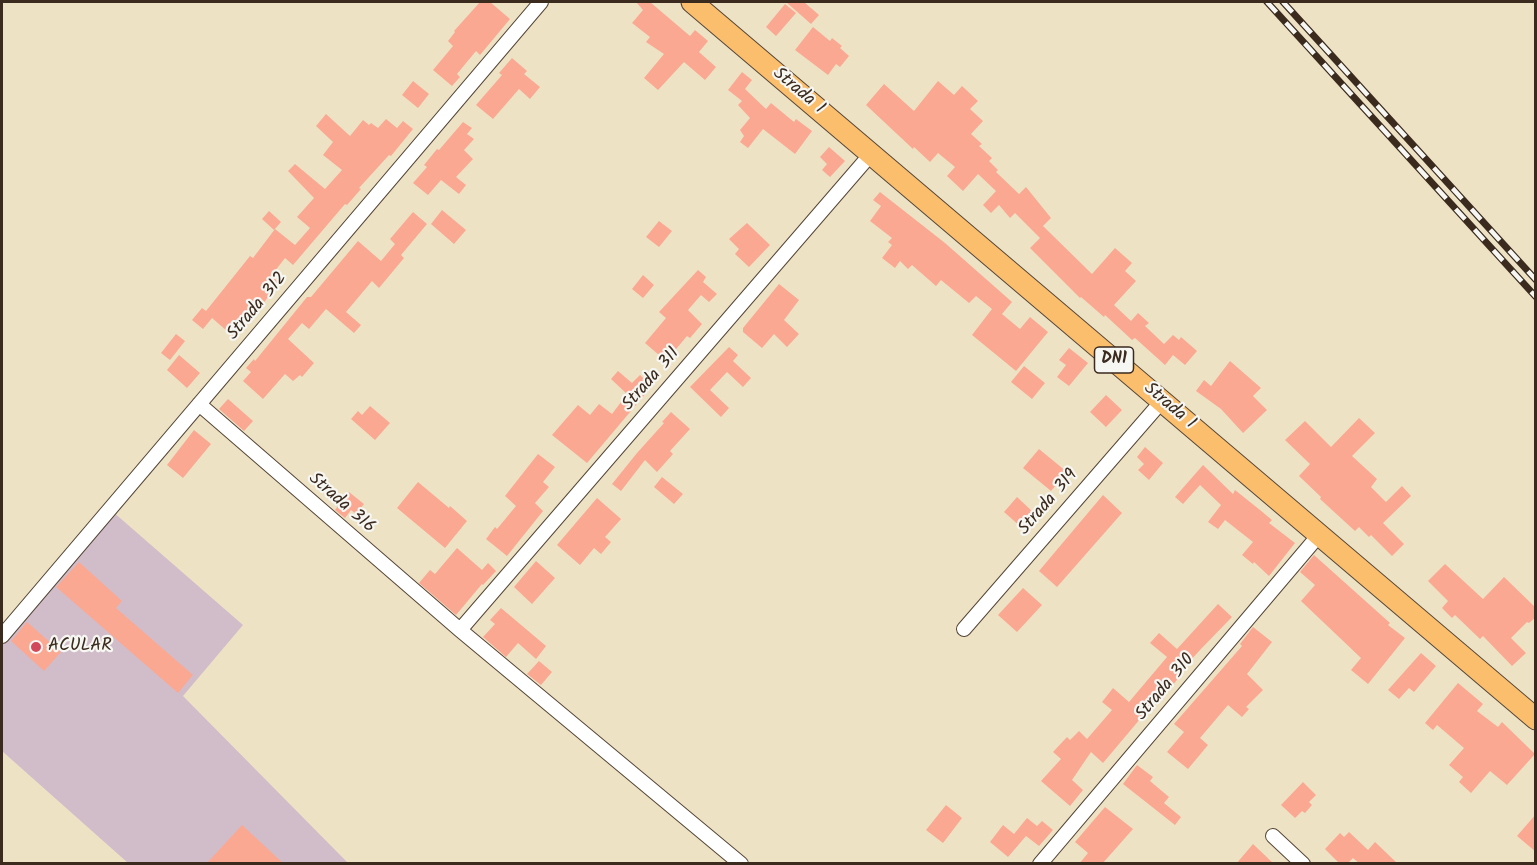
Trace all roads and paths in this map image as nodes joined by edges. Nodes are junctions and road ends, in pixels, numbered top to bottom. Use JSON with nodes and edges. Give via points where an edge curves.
{"nodes":[{"id":1,"x":542,"y":2,"type":"edge"},
{"id":2,"x":692,"y":2,"type":"edge"},
{"id":3,"x":870,"y":154,"type":"junction"},
{"id":4,"x":1162,"y":401,"type":"junction"},
{"id":5,"x":199,"y":404,"type":"junction"},
{"id":6,"x":1319,"y":535,"type":"junction"},
{"id":7,"x":964,"y":629,"type":"dead end"},
{"id":8,"x":460,"y":630,"type":"junction"},
{"id":9,"x":2,"y":636,"type":"edge"},
{"id":10,"x":1536,"y":719,"type":"edge"},
{"id":11,"x":1274,"y":836,"type":"dead end"},
{"id":12,"x":741,"y":864,"type":"edge"},
{"id":13,"x":1040,"y":864,"type":"edge"},
{"id":14,"x":1303,"y":864,"type":"edge"}],
"edges":[{"from":1,"to":5,"type":"street","name":"Strada 312"},
{"from":2,"to":3,"type":"main road","name":"Strada 1","number":"DN1"},
{"from":3,"to":4,"type":"main road","name":"Strada 1","number":"DN1"},
{"from":3,"to":8,"type":"street","name":"Strada 311"},
{"from":4,"to":6,"type":"main road","name":"Strada 1","number":"DN1"},
{"from":4,"to":7,"type":"street","name":"Strada 319"},
{"from":5,"to":8,"type":"street","name":"Strada 316"},
{"from":5,"to":9,"type":"street","name":"Strada 312"},
{"from":6,"to":10,"type":"main road","name":"Strada 1","number":"DN1"},
{"from":6,"to":13,"type":"street","name":"Strada 310"},
{"from":8,"to":12,"type":"street","name":"Strada 316"},
{"from":11,"to":14,"type":"street"}]}
